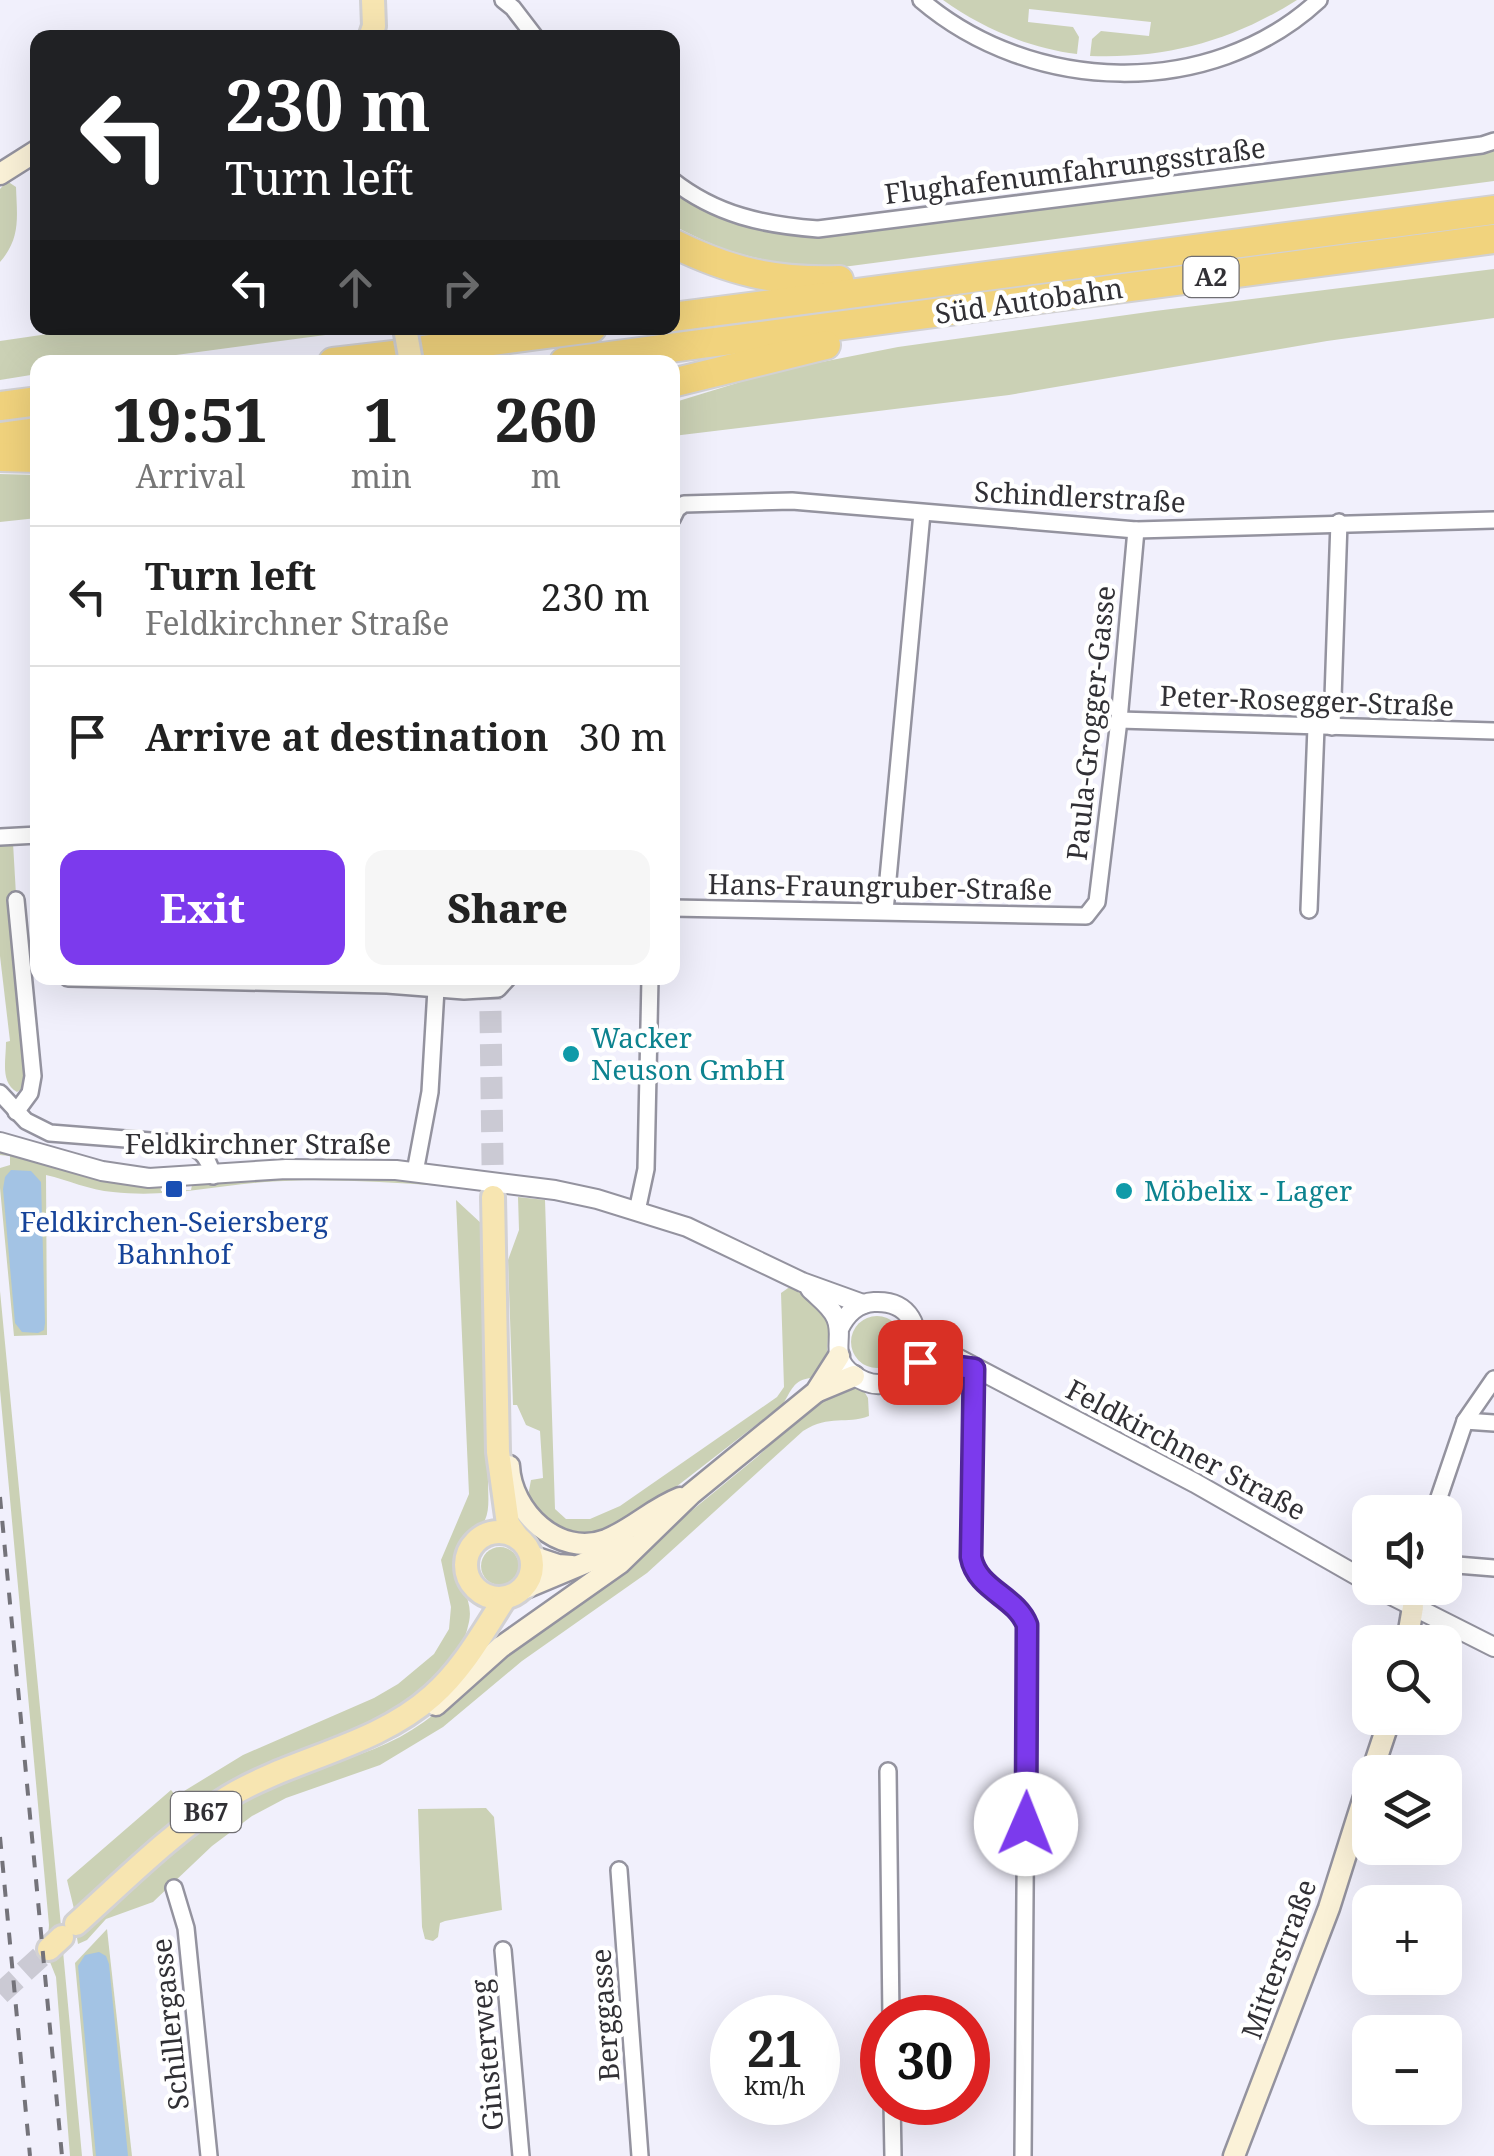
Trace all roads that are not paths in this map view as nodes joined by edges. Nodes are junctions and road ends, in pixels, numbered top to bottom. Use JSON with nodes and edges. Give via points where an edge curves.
{"nodes":[{"id":1,"x":373,"y":0,"type":"edge"},
{"id":2,"x":502,"y":0,"type":"edge"},
{"id":3,"x":921,"y":0,"type":"edge"},
{"id":4,"x":1318,"y":0,"type":"edge"},
{"id":5,"x":375,"y":30,"type":"edge"},
{"id":6,"x":530,"y":30,"type":"edge"},
{"id":7,"x":1494,"y":141,"type":"edge"},
{"id":8,"x":30,"y":155,"type":"edge"},
{"id":9,"x":0,"y":174,"type":"edge"},
{"id":10,"x":680,"y":185,"type":"edge"},
{"id":11,"x":1494,"y":210,"type":"edge"},
{"id":12,"x":1494,"y":240,"type":"edge"},
{"id":13,"x":680,"y":246,"type":"edge"},
{"id":14,"x":873,"y":292,"type":"junction"},
{"id":15,"x":928,"y":314,"type":"junction"},
{"id":16,"x":680,"y":316,"type":"edge"},
{"id":17,"x":472,"y":335,"type":"edge"},
{"id":18,"x":533,"y":335,"type":"edge"},
{"id":19,"x":458,"y":344,"type":"junction"},
{"id":20,"x":413,"y":355,"type":"edge"},
{"id":21,"x":617,"y":355,"type":"edge"},
{"id":22,"x":680,"y":382,"type":"edge"},
{"id":23,"x":30,"y":402,"type":"edge"},
{"id":24,"x":0,"y":406,"type":"edge"},
{"id":25,"x":30,"y":433,"type":"edge"},
{"id":26,"x":0,"y":437,"type":"edge"},
{"id":27,"x":0,"y":457,"type":"edge"},
{"id":28,"x":30,"y":458,"type":"edge"},
{"id":29,"x":680,"y":507,"type":"edge"},
{"id":30,"x":922,"y":513,"type":"junction"},
{"id":31,"x":1494,"y":520,"type":"edge"},
{"id":32,"x":1339,"y":522,"type":"junction"},
{"id":33,"x":1136,"y":530,"type":"junction"},
{"id":34,"x":1119,"y":720,"type":"junction"},
{"id":35,"x":1324,"y":727,"type":"junction"},
{"id":36,"x":1494,"y":731,"type":"edge"},
{"id":37,"x":30,"y":835,"type":"edge"},
{"id":38,"x":0,"y":836,"type":"edge"},
{"id":39,"x":16,"y":900,"type":"dead end"},
{"id":40,"x":680,"y":908,"type":"edge"},
{"id":41,"x":1308,"y":910,"type":"dead end"},
{"id":42,"x":885,"y":912,"type":"junction"},
{"id":43,"x":1086,"y":916,"type":"joint"},
{"id":44,"x":30,"y":977,"type":"edge"},
{"id":45,"x":30,"y":985,"type":"edge"},
{"id":46,"x":302,"y":985,"type":"edge"},
{"id":47,"x":502,"y":985,"type":"edge"},
{"id":48,"x":650,"y":985,"type":"edge"},
{"id":49,"x":436,"y":989,"type":"junction"},
{"id":50,"x":0,"y":1093,"type":"edge"},
{"id":51,"x":16,"y":1112,"type":"junction"},
{"id":52,"x":0,"y":1142,"type":"edge"},
{"id":53,"x":415,"y":1172,"type":"junction"},
{"id":54,"x":213,"y":1176,"type":"junction"},
{"id":55,"x":493,"y":1196,"type":"tunnel mouth"},
{"id":56,"x":637,"y":1211,"type":"junction"},
{"id":57,"x":802,"y":1282,"type":"junction"},
{"id":58,"x":864,"y":1304,"type":"junction"},
{"id":59,"x":839,"y":1329,"type":"junction"},
{"id":60,"x":917,"y":1337,"type":"junction"},
{"id":61,"x":839,"y":1356,"type":"junction"},
{"id":62,"x":911,"y":1364,"type":"junction"},
{"id":63,"x":974,"y":1369,"type":"junction"},
{"id":64,"x":854,"y":1376,"type":"junction"},
{"id":65,"x":1494,"y":1379,"type":"edge"},
{"id":66,"x":816,"y":1392,"type":"junction"},
{"id":67,"x":498,"y":1420,"type":"junction"},
{"id":68,"x":1465,"y":1421,"type":"junction"},
{"id":69,"x":1494,"y":1423,"type":"edge"},
{"id":70,"x":498,"y":1452,"type":"junction"},
{"id":71,"x":691,"y":1494,"type":"junction"},
{"id":72,"x":1440,"y":1495,"type":"edge"},
{"id":73,"x":647,"y":1534,"type":"junction"},
{"id":74,"x":484,"y":1536,"type":"junction"},
{"id":75,"x":524,"y":1547,"type":"junction"},
{"id":76,"x":1462,"y":1565,"type":"edge"},
{"id":77,"x":579,"y":1566,"type":"junction"},
{"id":78,"x":1494,"y":1568,"type":"edge"},
{"id":79,"x":1352,"y":1573,"type":"edge"},
{"id":80,"x":476,"y":1589,"type":"junction"},
{"id":81,"x":514,"y":1593,"type":"junction"},
{"id":82,"x":1427,"y":1605,"type":"edge"},
{"id":83,"x":1494,"y":1646,"type":"edge"},
{"id":84,"x":466,"y":1656,"type":"junction"},
{"id":85,"x":315,"y":1756,"type":"junction"},
{"id":86,"x":888,"y":1772,"type":"dead end"},
{"id":87,"x":1352,"y":1835,"type":"edge"},
{"id":88,"x":619,"y":1870,"type":"dead end"},
{"id":89,"x":174,"y":1888,"type":"dead end"},
{"id":90,"x":62,"y":1937,"type":"tunnel mouth"},
{"id":91,"x":503,"y":1950,"type":"dead end"},
{"id":92,"x":891,"y":1995,"type":"edge"},
{"id":93,"x":892,"y":2125,"type":"edge"},
{"id":94,"x":209,"y":2156,"type":"edge"},
{"id":95,"x":520,"y":2156,"type":"edge"},
{"id":96,"x":640,"y":2156,"type":"edge"},
{"id":97,"x":893,"y":2156,"type":"edge"},
{"id":98,"x":1023,"y":2156,"type":"edge"},
{"id":99,"x":1234,"y":2156,"type":"edge"}],
"edges":[{"from":1,"to":5,"type":"main road"},
{"from":2,"to":6,"type":"street"},
{"from":3,"to":4,"type":"street","via":[[985,44],[1090,73],[1162,71],[1224,58],[1262,41]]},
{"from":7,"to":10,"type":"street","name":"Flughafenumfahrungsstraße","via":[[818,229],[734,216]]},
{"from":8,"to":9,"type":"main road"},
{"from":11,"to":14,"type":"highway","name":"Süd Autobahn","number":"A2"},
{"from":12,"to":15,"type":"highway","name":"Süd Autobahn","number":"A2"},
{"from":13,"to":14,"type":"highway","via":[[749,274],[845,280]]},
{"from":14,"to":16,"type":"highway","name":"Süd Autobahn","number":"A2"},
{"from":15,"to":21,"type":"highway","name":"Süd Autobahn","number":"A2"},
{"from":15,"to":22,"type":"highway"},
{"from":17,"to":19,"type":"highway"},
{"from":18,"to":19,"type":"highway"},
{"from":19,"to":20,"type":"highway"},
{"from":23,"to":24,"type":"highway"},
{"from":25,"to":26,"type":"highway"},
{"from":27,"to":28,"type":"highway"},
{"from":29,"to":30,"type":"street","name":"Schindlerstraße","via":[[792,501]]},
{"from":30,"to":33,"type":"street","name":"Schindlerstraße"},
{"from":30,"to":42,"type":"street"},
{"from":31,"to":32,"type":"street","name":"Schindlerstraße"},
{"from":32,"to":33,"type":"street","name":"Schindlerstraße"},
{"from":32,"to":35,"type":"street"},
{"from":33,"to":34,"type":"street","name":"Paula-Grogger-Gasse"},
{"from":34,"to":35,"type":"street","name":"Peter-Rosegger-Straße"},
{"from":34,"to":43,"type":"street","name":"Paula-Grogger-Gasse","via":[[1097,902]]},
{"from":35,"to":36,"type":"street","name":"Peter-Rosegger-Straße"},
{"from":35,"to":41,"type":"street"},
{"from":37,"to":38,"type":"street"},
{"from":39,"to":44,"type":"street"},
{"from":40,"to":42,"type":"street","name":"Hans-Fraungruber-Straße"},
{"from":42,"to":43,"type":"street","name":"Hans-Fraungruber-Straße"},
{"from":45,"to":51,"type":"street","via":[[33,1076]]},
{"from":46,"to":49,"type":"street"},
{"from":47,"to":49,"type":"street"},
{"from":48,"to":56,"type":"street","via":[[646,1169]]},
{"from":49,"to":53,"type":"street","via":[[430,1092]]},
{"from":50,"to":51,"type":"street"},
{"from":51,"to":54,"type":"street","via":[[37,1128],[65,1136],[195,1147],[206,1155]]},
{"from":52,"to":54,"type":"street","name":"Feldkirchner Straße","via":[[119,1174]]},
{"from":53,"to":54,"type":"street","name":"Feldkirchner Straße","via":[[313,1168]]},
{"from":53,"to":56,"type":"street","name":"Feldkirchner Straße","via":[[555,1190]]},
{"from":55,"to":67,"type":"main road","number":"B67"},
{"from":56,"to":57,"type":"street","name":"Feldkirchner Straße"},
{"from":57,"to":58,"type":"street","name":"Feldkirchner Straße"},
{"from":57,"to":59,"type":"street","name":"Feldkirchner Straße","via":[[830,1308]]},
{"from":58,"to":59,"type":"street"},
{"from":58,"to":60,"type":"street","via":[[902,1311]]},
{"from":59,"to":61,"type":"street"},
{"from":60,"to":62,"type":"street"},
{"from":60,"to":63,"type":"street","name":"Feldkirchner Straße"},
{"from":61,"to":64,"type":"street"},
{"from":61,"to":66,"type":"main road"},
{"from":62,"to":63,"type":"street","name":"Feldkirchner Straße"},
{"from":62,"to":64,"type":"street","via":[[889,1381]]},
{"from":63,"to":79,"type":"street","name":"Feldkirchner Straße"},
{"from":63,"to":98,"type":"street","via":[[972,1563],[1027,1625]]},
{"from":64,"to":66,"type":"main road"},
{"from":65,"to":68,"type":"street"},
{"from":66,"to":71,"type":"main road"},
{"from":67,"to":70,"type":"main road","number":"B67"},
{"from":67,"to":71,"type":"main road","via":[[518,1498],[532,1521],[554,1536],[600,1542]]},
{"from":68,"to":69,"type":"street"},
{"from":68,"to":72,"type":"street"},
{"from":70,"to":74,"type":"main road","number":"B67"},
{"from":70,"to":75,"type":"main road","number":"B67","via":[[508,1524]]},
{"from":71,"to":73,"type":"main road"},
{"from":73,"to":77,"type":"main road"},
{"from":73,"to":85,"type":"main road","via":[[620,1563],[501,1648],[422,1716],[368,1742]]},
{"from":74,"to":75,"type":"main road","via":[[496,1532]]},
{"from":74,"to":80,"type":"main road","number":"B67","via":[[466,1560]]},
{"from":75,"to":77,"type":"main road","via":[[558,1566]]},
{"from":75,"to":81,"type":"main road","number":"B67","via":[[531,1573]]},
{"from":76,"to":78,"type":"street"},
{"from":77,"to":81,"type":"main road"},
{"from":80,"to":81,"type":"main road","via":[[484,1595]]},
{"from":80,"to":84,"type":"main road","number":"B67"},
{"from":81,"to":84,"type":"main road","number":"B67"},
{"from":82,"to":83,"type":"street"},
{"from":84,"to":85,"type":"main road","number":"B67","via":[[422,1704]]},
{"from":85,"to":90,"type":"main road","number":"B67","via":[[226,1798]]},
{"from":86,"to":92,"type":"street"},
{"from":87,"to":99,"type":"main road","name":"Mitterstraße"},
{"from":88,"to":96,"type":"street","name":"Berggasse"},
{"from":89,"to":94,"type":"street","name":"Schillergasse","via":[[186,1928]]},
{"from":91,"to":95,"type":"street","name":"Ginsterweg"},
{"from":93,"to":97,"type":"street"}]}
